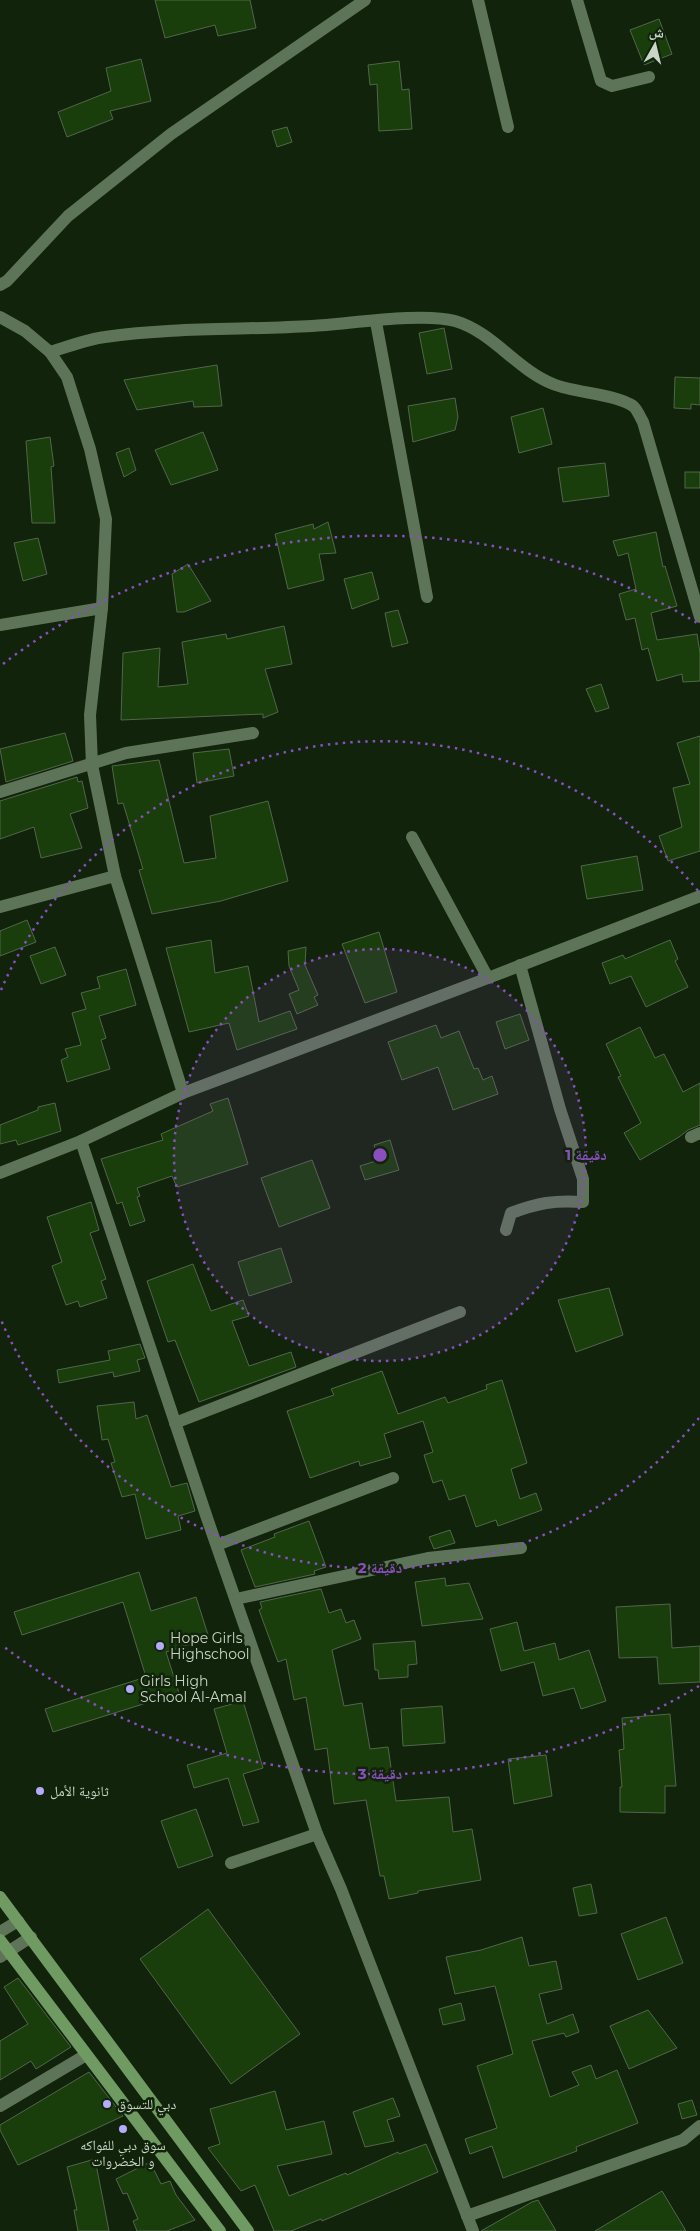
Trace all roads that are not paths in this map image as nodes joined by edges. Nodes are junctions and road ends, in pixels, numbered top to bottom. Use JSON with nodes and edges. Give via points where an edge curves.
{"nodes":[{"id":1,"x":366,"y":0,"type":"edge"},
{"id":2,"x":478,"y":0,"type":"edge"},
{"id":3,"x":578,"y":0,"type":"edge"},
{"id":4,"x":649,"y":77,"type":"dead end"},
{"id":5,"x":508,"y":127,"type":"dead end"},
{"id":6,"x":0,"y":285,"type":"edge"},
{"id":7,"x":0,"y":318,"type":"edge"},
{"id":8,"x":376,"y":322,"type":"junction"},
{"id":9,"x":50,"y":352,"type":"junction"},
{"id":10,"x":427,"y":597,"type":"dead end"},
{"id":11,"x":102,"y":608,"type":"junction"},
{"id":12,"x":700,"y":617,"type":"edge"},
{"id":13,"x":0,"y":625,"type":"edge"},
{"id":14,"x":253,"y":733,"type":"dead end"},
{"id":15,"x":92,"y":765,"type":"junction"},
{"id":16,"x":0,"y":792,"type":"edge"},
{"id":17,"x":412,"y":838,"type":"dead end"},
{"id":18,"x":115,"y":876,"type":"junction"},
{"id":19,"x":700,"y":896,"type":"edge"},
{"id":20,"x":0,"y":907,"type":"edge"},
{"id":21,"x":520,"y":965,"type":"junction"},
{"id":22,"x":488,"y":978,"type":"junction"},
{"id":23,"x":183,"y":1093,"type":"junction"},
{"id":24,"x":81,"y":1141,"type":"junction"},
{"id":25,"x":0,"y":1173,"type":"edge"},
{"id":26,"x":506,"y":1230,"type":"dead end"},
{"id":27,"x":460,"y":1312,"type":"dead end"},
{"id":28,"x":175,"y":1423,"type":"junction"},
{"id":29,"x":392,"y":1478,"type":"dead end"},
{"id":30,"x":217,"y":1545,"type":"junction"},
{"id":31,"x":521,"y":1548,"type":"dead end"},
{"id":32,"x":236,"y":1599,"type":"junction"},
{"id":33,"x":317,"y":1834,"type":"junction"},
{"id":34,"x":232,"y":1863,"type":"dead end"},
{"id":35,"x":0,"y":1897,"type":"edge"},
{"id":36,"x":18,"y":1921,"type":"junction"},
{"id":37,"x":0,"y":1932,"type":"edge"},
{"id":38,"x":31,"y":1938,"type":"junction"},
{"id":39,"x":0,"y":1940,"type":"edge"},
{"id":40,"x":4,"y":1954,"type":"edge"},
{"id":41,"x":86,"y":2055,"type":"junction"},
{"id":42,"x":0,"y":2106,"type":"edge"},
{"id":43,"x":700,"y":2126,"type":"edge"},
{"id":44,"x":467,"y":2216,"type":"junction"},
{"id":45,"x":220,"y":2231,"type":"edge"},
{"id":46,"x":248,"y":2231,"type":"edge"},
{"id":47,"x":473,"y":2231,"type":"edge"}],
"edges":[{"from":1,"to":6,"type":"street","via":[[171,134],[68,216],[8,281]]},
{"from":2,"to":5,"type":"street"},
{"from":3,"to":4,"type":"street","via":[[601,82],[612,86]]},
{"from":7,"to":9,"type":"street","via":[[25,331]]},
{"from":8,"to":9,"type":"street","via":[[104,337]]},
{"from":8,"to":10,"type":"street"},
{"from":8,"to":12,"type":"street","via":[[455,321],[481,333],[518,364],[546,381],[570,391],[633,406],[643,422]]},
{"from":9,"to":11,"type":"street","via":[[67,377],[90,449],[106,519]]},
{"from":11,"to":13,"type":"street"},
{"from":11,"to":15,"type":"street","via":[[90,715]]},
{"from":14,"to":15,"type":"street","via":[[126,753]]},
{"from":15,"to":16,"type":"street"},
{"from":15,"to":18,"type":"street"},
{"from":17,"to":22,"type":"street"},
{"from":18,"to":20,"type":"street"},
{"from":18,"to":23,"type":"street"},
{"from":19,"to":21,"type":"street"},
{"from":21,"to":22,"type":"street"},
{"from":21,"to":26,"type":"street","via":[[583,1180],[583,1202],[558,1200],[538,1203],[511,1213]]},
{"from":22,"to":23,"type":"street"},
{"from":23,"to":24,"type":"street"},
{"from":24,"to":25,"type":"street"},
{"from":24,"to":28,"type":"street"},
{"from":27,"to":28,"type":"street"},
{"from":28,"to":30,"type":"street"},
{"from":29,"to":30,"type":"street"},
{"from":30,"to":32,"type":"street"},
{"from":31,"to":32,"type":"street","via":[[428,1558]]},
{"from":32,"to":33,"type":"street"},
{"from":33,"to":34,"type":"street"},
{"from":33,"to":44,"type":"street"},
{"from":35,"to":36,"type":"main road"},
{"from":36,"to":37,"type":"street"},
{"from":36,"to":38,"type":"main road"},
{"from":38,"to":40,"type":"street"},
{"from":38,"to":46,"type":"main road"},
{"from":39,"to":40,"type":"main road"},
{"from":40,"to":41,"type":"main road"},
{"from":41,"to":42,"type":"street"},
{"from":41,"to":45,"type":"main road"},
{"from":43,"to":44,"type":"street","via":[[683,2140]]},
{"from":44,"to":47,"type":"street"}]}
